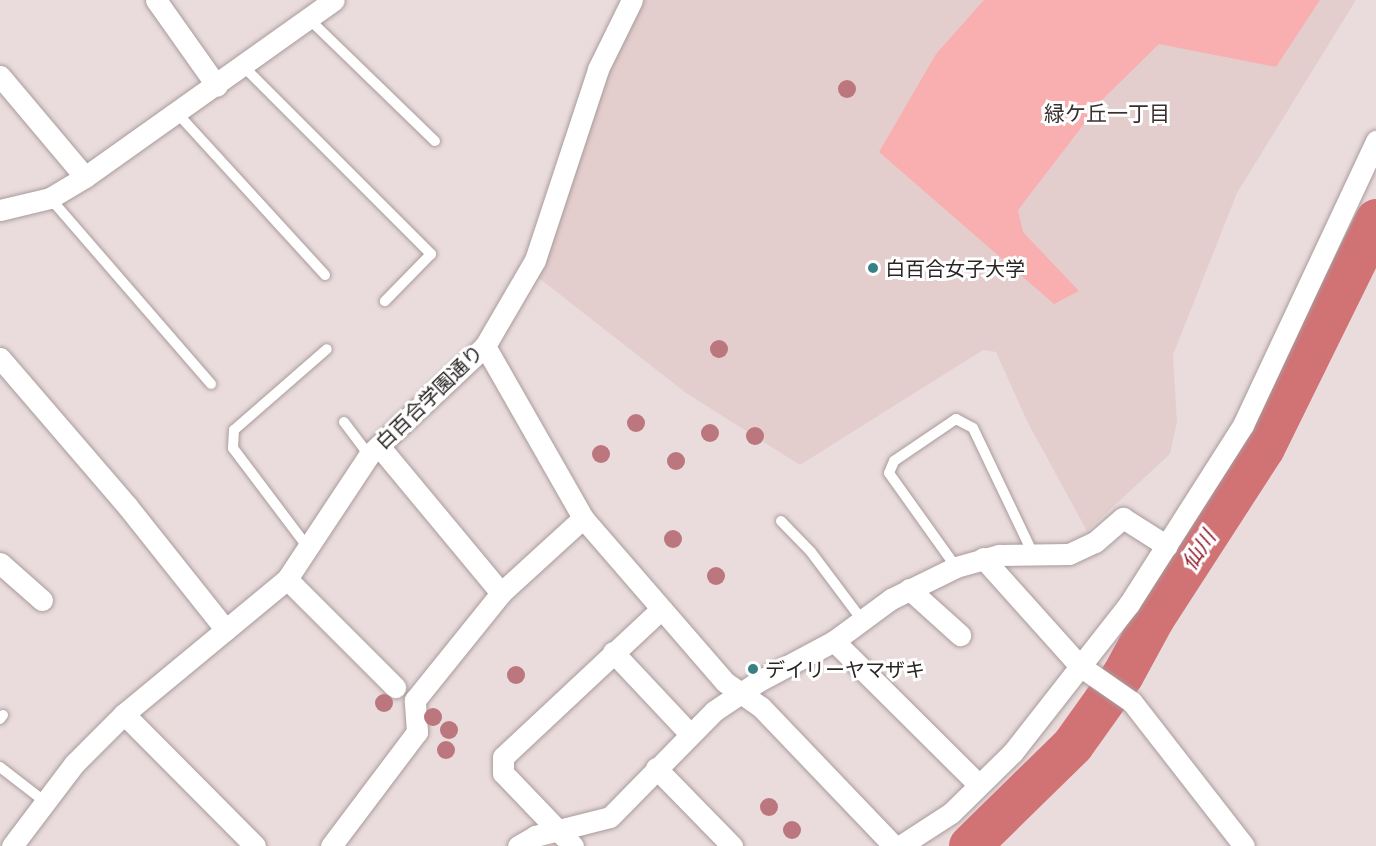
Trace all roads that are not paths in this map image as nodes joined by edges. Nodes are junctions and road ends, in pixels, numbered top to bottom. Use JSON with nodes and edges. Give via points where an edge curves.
{"nodes":[{"id":1,"x":156,"y":0,"type":"edge"},
{"id":2,"x":334,"y":0,"type":"edge"},
{"id":3,"x":632,"y":0,"type":"edge"},
{"id":4,"x":310,"y":20,"type":"junction"},
{"id":5,"x":243,"y":66,"type":"junction"},
{"id":6,"x":0,"y":76,"type":"edge"},
{"id":7,"x":217,"y":86,"type":"junction"},
{"id":8,"x":178,"y":114,"type":"junction"},
{"id":9,"x":435,"y":141,"type":"dead end"},
{"id":10,"x":1376,"y":141,"type":"edge"},
{"id":11,"x":85,"y":177,"type":"junction"},
{"id":12,"x":50,"y":198,"type":"junction"},
{"id":13,"x":0,"y":210,"type":"edge"},
{"id":14,"x":325,"y":275,"type":"dead end"},
{"id":15,"x":385,"y":301,"type":"dead end"},
{"id":16,"x":485,"y":346,"type":"junction"},
{"id":17,"x":327,"y":350,"type":"dead end"},
{"id":18,"x":0,"y":358,"type":"edge"},
{"id":19,"x":211,"y":384,"type":"dead end"},
{"id":20,"x":344,"y":422,"type":"dead end"},
{"id":21,"x":374,"y":450,"type":"junction"},
{"id":22,"x":583,"y":518,"type":"junction"},
{"id":23,"x":782,"y":521,"type":"dead end"},
{"id":24,"x":1167,"y":546,"type":"junction"},
{"id":25,"x":309,"y":549,"type":"junction"},
{"id":26,"x":1034,"y":556,"type":"junction"},
{"id":27,"x":983,"y":558,"type":"junction"},
{"id":28,"x":0,"y":563,"type":"edge"},
{"id":29,"x":956,"y":567,"type":"junction"},
{"id":30,"x":287,"y":579,"type":"junction"},
{"id":31,"x":909,"y":589,"type":"junction"},
{"id":32,"x":501,"y":593,"type":"junction"},
{"id":33,"x":42,"y":600,"type":"dead end"},
{"id":34,"x":660,"y":610,"type":"junction"},
{"id":35,"x":862,"y":620,"type":"junction"},
{"id":36,"x":226,"y":630,"type":"junction"},
{"id":37,"x":960,"y":635,"type":"dead end"},
{"id":38,"x":834,"y":641,"type":"junction"},
{"id":39,"x":613,"y":652,"type":"junction"},
{"id":40,"x":1086,"y":671,"type":"junction"},
{"id":41,"x":395,"y":687,"type":"dead end"},
{"id":42,"x":739,"y":693,"type":"junction"},
{"id":43,"x":124,"y":714,"type":"junction"},
{"id":44,"x":690,"y":734,"type":"junction"},
{"id":45,"x":0,"y":767,"type":"edge"},
{"id":46,"x":656,"y":768,"type":"junction"},
{"id":47,"x":979,"y":785,"type":"junction"},
{"id":48,"x":44,"y":801,"type":"junction"},
{"id":49,"x":566,"y":839,"type":"edge"},
{"id":50,"x":12,"y":846,"type":"edge"},
{"id":51,"x":255,"y":846,"type":"edge"},
{"id":52,"x":331,"y":846,"type":"edge"},
{"id":53,"x":518,"y":846,"type":"edge"},
{"id":54,"x":732,"y":846,"type":"edge"},
{"id":55,"x":894,"y":846,"type":"edge"},
{"id":56,"x":900,"y":846,"type":"edge"},
{"id":57,"x":1244,"y":846,"type":"edge"}],
"edges":[{"from":1,"to":7,"type":"street"},
{"from":2,"to":4,"type":"street"},
{"from":3,"to":16,"type":"street","name":"白百合学園通り","via":[[598,69],[535,260]]},
{"from":4,"to":5,"type":"street"},
{"from":4,"to":9,"type":"lane"},
{"from":5,"to":7,"type":"street"},
{"from":5,"to":15,"type":"lane","via":[[431,254]]},
{"from":6,"to":11,"type":"street"},
{"from":7,"to":8,"type":"street"},
{"from":8,"to":11,"type":"street"},
{"from":8,"to":14,"type":"lane"},
{"from":10,"to":24,"type":"street","via":[[1243,425]]},
{"from":11,"to":12,"type":"street"},
{"from":12,"to":13,"type":"street"},
{"from":12,"to":19,"type":"lane"},
{"from":16,"to":21,"type":"street","name":"白百合学園通り"},
{"from":16,"to":22,"type":"street"},
{"from":17,"to":25,"type":"lane","via":[[234,430],[233,448]]},
{"from":18,"to":36,"type":"street","via":[[128,507]]},
{"from":20,"to":21,"type":"lane"},
{"from":21,"to":25,"type":"street","name":"白百合学園通り"},
{"from":21,"to":32,"type":"street"},
{"from":22,"to":32,"type":"street"},
{"from":22,"to":34,"type":"street"},
{"from":23,"to":35,"type":"lane","via":[[811,552]]},
{"from":24,"to":26,"type":"street","via":[[1123,518],[1095,542],[1069,554]]},
{"from":24,"to":40,"type":"street"},
{"from":25,"to":30,"type":"street","name":"白百合学園通り"},
{"from":26,"to":27,"type":"street"},
{"from":26,"to":29,"type":"lane","via":[[973,428],[956,419],[894,461],[889,473]]},
{"from":27,"to":29,"type":"street"},
{"from":27,"to":40,"type":"street"},
{"from":28,"to":33,"type":"street"},
{"from":29,"to":31,"type":"street"},
{"from":30,"to":36,"type":"street","name":"白百合学園通り"},
{"from":30,"to":41,"type":"street"},
{"from":31,"to":35,"type":"street"},
{"from":31,"to":37,"type":"street"},
{"from":32,"to":52,"type":"street","via":[[415,700],[417,732]]},
{"from":34,"to":39,"type":"street"},
{"from":34,"to":42,"type":"street"},
{"from":35,"to":38,"type":"street"},
{"from":36,"to":43,"type":"street","name":"白百合学園通り"},
{"from":38,"to":42,"type":"street"},
{"from":38,"to":47,"type":"street"},
{"from":39,"to":44,"type":"street"},
{"from":39,"to":49,"type":"street","via":[[503,757],[503,772]]},
{"from":40,"to":47,"type":"street"},
{"from":40,"to":57,"type":"street","via":[[1127,699]]},
{"from":42,"to":44,"type":"street"},
{"from":42,"to":55,"type":"street","via":[[761,707]]},
{"from":43,"to":48,"type":"street","name":"白百合学園通り"},
{"from":43,"to":51,"type":"street"},
{"from":44,"to":46,"type":"street"},
{"from":45,"to":48,"type":"lane"},
{"from":46,"to":49,"type":"street","via":[[610,817]]},
{"from":46,"to":54,"type":"street"},
{"from":47,"to":56,"type":"street","via":[[951,813]]},
{"from":48,"to":50,"type":"street","name":"白百合学園通り"},
{"from":49,"to":53,"type":"street","via":[[535,836]]}]}
